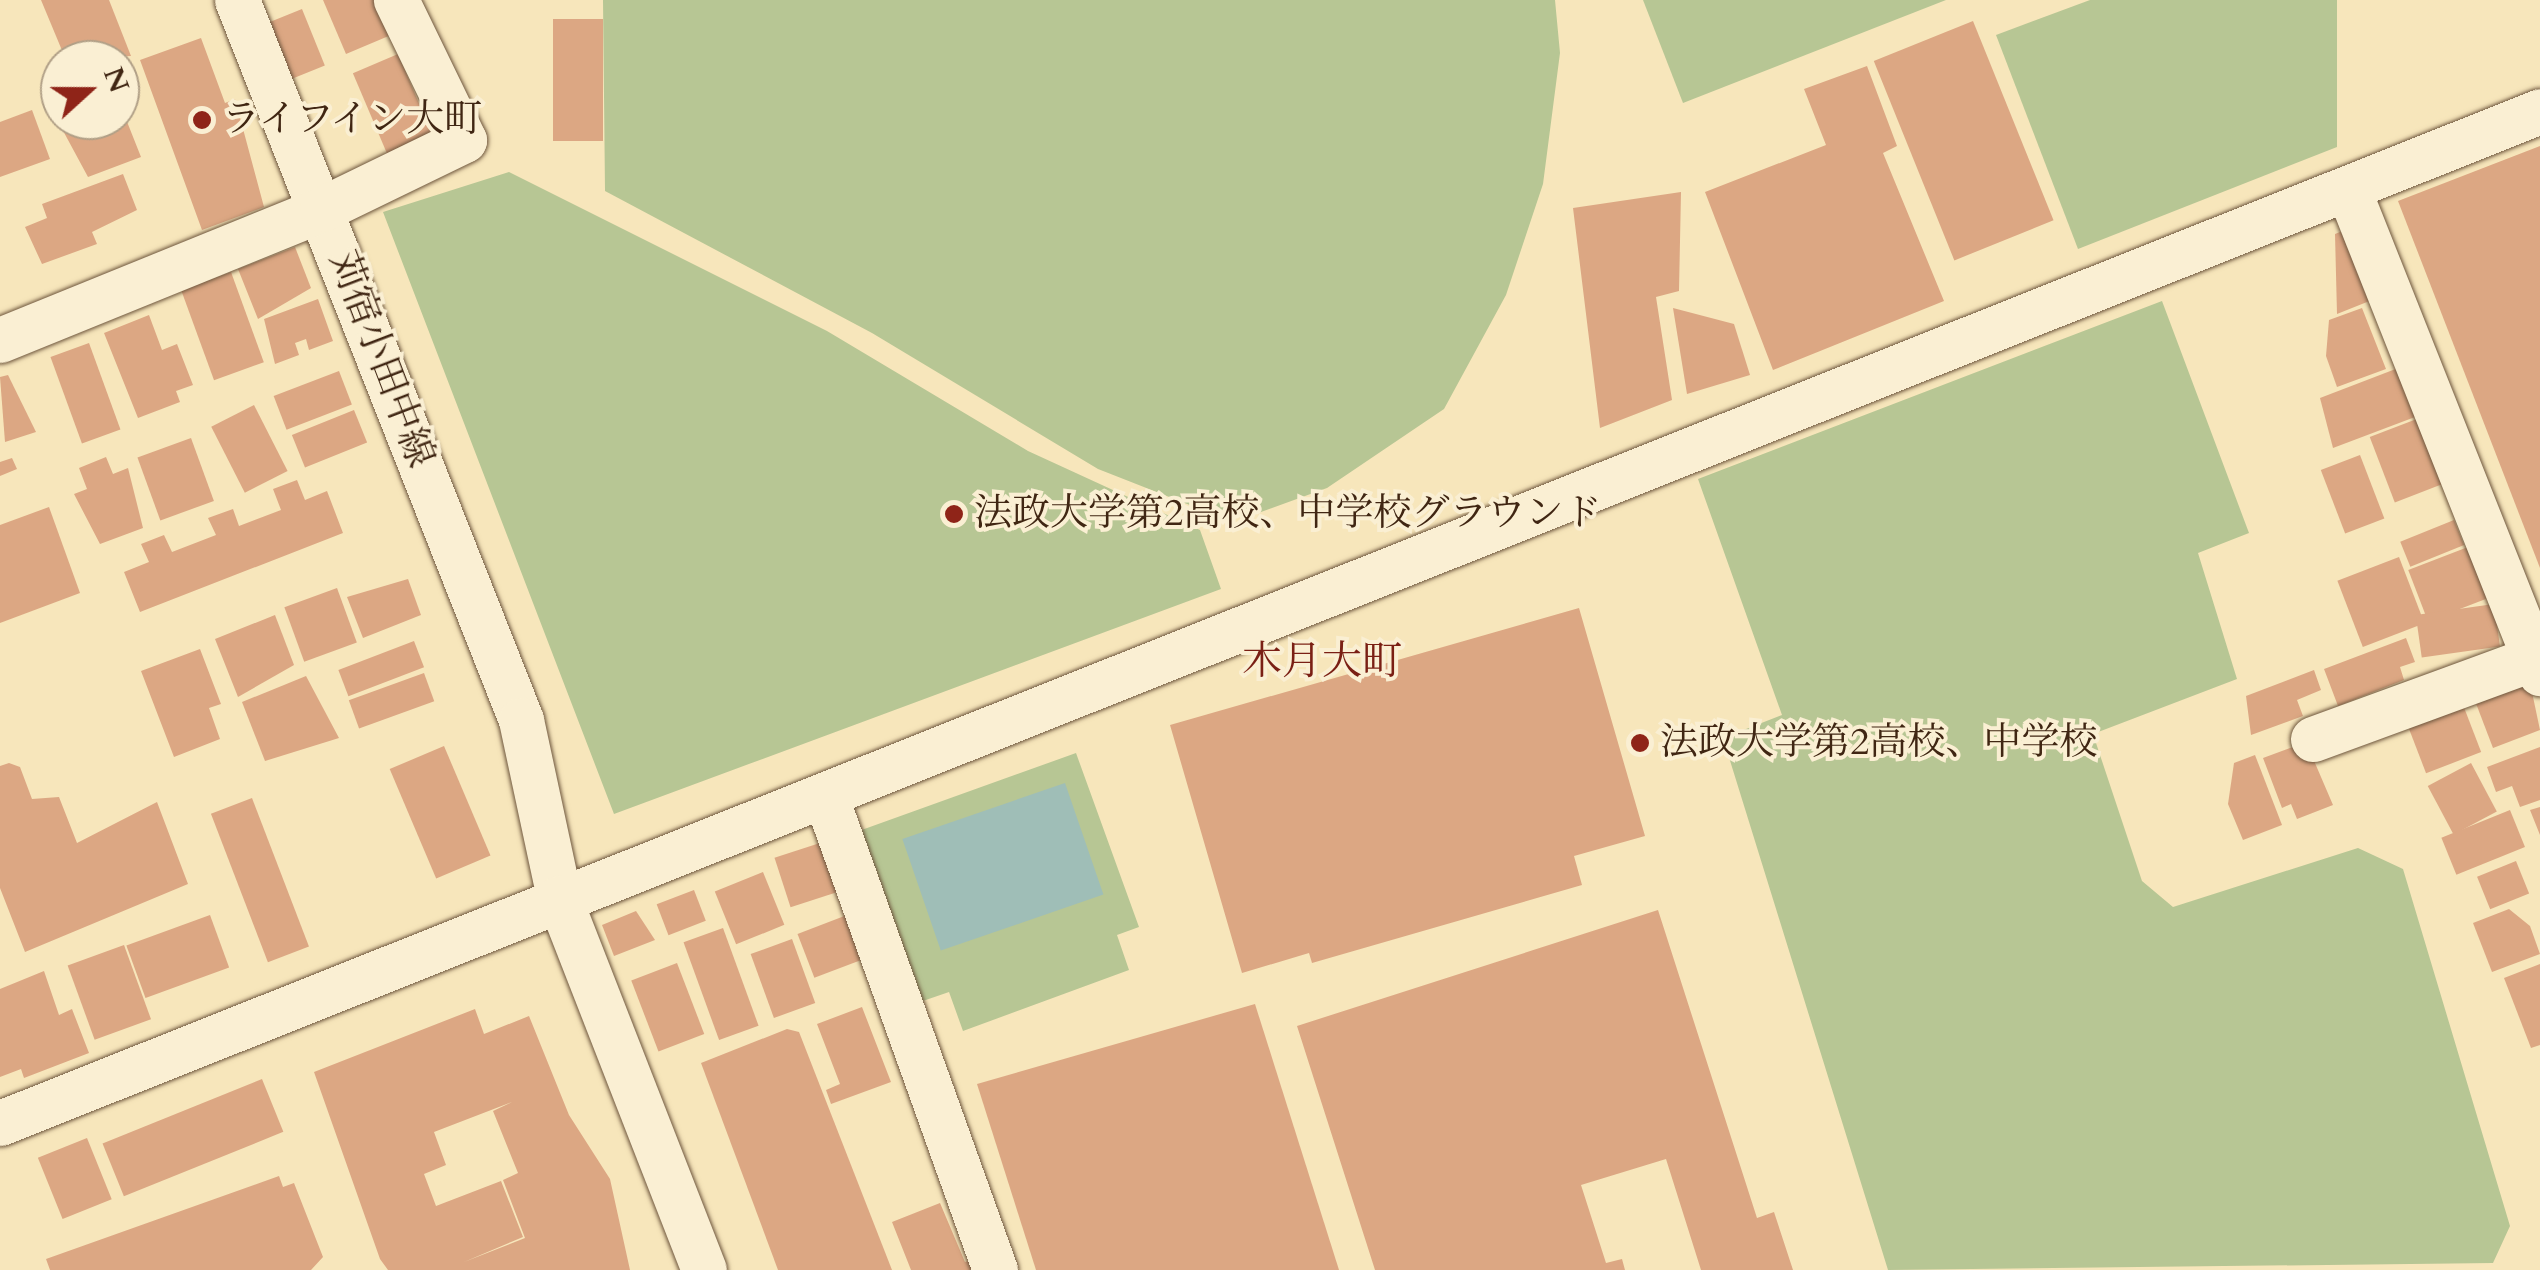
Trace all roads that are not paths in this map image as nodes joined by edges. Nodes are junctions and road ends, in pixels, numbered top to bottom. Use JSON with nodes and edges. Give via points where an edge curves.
{"nodes":[{"id":1,"x":237,"y":0,"type":"edge"},
{"id":2,"x":396,"y":0,"type":"edge"},
{"id":3,"x":2540,"y":111,"type":"edge"},
{"id":4,"x":2348,"y":189,"type":"junction"},
{"id":5,"x":322,"y":209,"type":"junction"},
{"id":6,"x":0,"y":340,"type":"edge"},
{"id":7,"x":2537,"y":666,"type":"edge"},
{"id":8,"x":2313,"y":739,"type":"dead end"},
{"id":9,"x":824,"y":795,"type":"junction"},
{"id":10,"x":560,"y":898,"type":"junction"},
{"id":11,"x":0,"y":1123,"type":"edge"},
{"id":12,"x":704,"y":1270,"type":"edge"},
{"id":13,"x":994,"y":1270,"type":"edge"}],
"edges":[{"from":1,"to":5,"type":"street","name":"苅宿小田中線"},
{"from":2,"to":5,"type":"street","via":[[464,140]]},
{"from":3,"to":4,"type":"street"},
{"from":4,"to":7,"type":"street"},
{"from":4,"to":9,"type":"street"},
{"from":5,"to":6,"type":"street"},
{"from":5,"to":10,"type":"street","name":"苅宿小田中線","via":[[522,720]]},
{"from":7,"to":8,"type":"street"},
{"from":9,"to":10,"type":"street"},
{"from":9,"to":13,"type":"street"},
{"from":10,"to":11,"type":"street"},
{"from":10,"to":12,"type":"street","name":"苅宿小田中線"}]}
